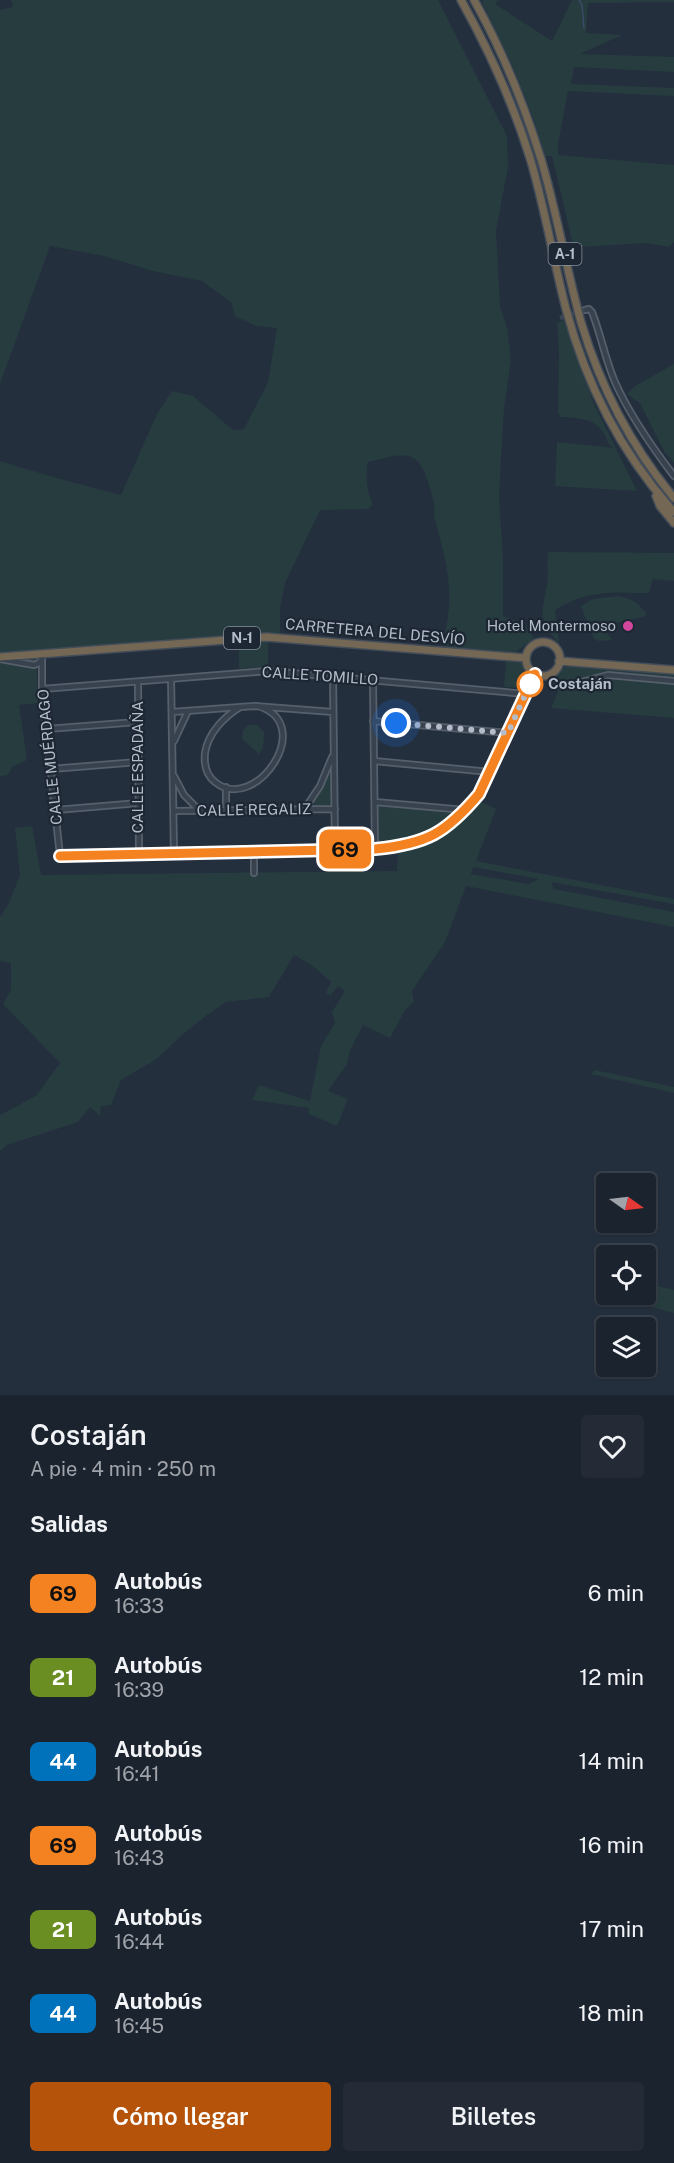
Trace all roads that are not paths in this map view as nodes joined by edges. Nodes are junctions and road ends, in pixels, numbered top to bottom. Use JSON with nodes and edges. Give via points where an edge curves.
{"nodes":[{"id":1,"x":461,"y":0,"type":"edge"},
{"id":2,"x":474,"y":0,"type":"edge"},
{"id":3,"x":585,"y":310,"type":"dead end"},
{"id":4,"x":674,"y":476,"type":"edge"},
{"id":5,"x":652,"y":488,"type":"junction"},
{"id":6,"x":674,"y":498,"type":"edge"},
{"id":7,"x":674,"y":512,"type":"edge"},
{"id":8,"x":674,"y":523,"type":"edge"},
{"id":9,"x":42,"y":656,"type":"junction"},
{"id":10,"x":0,"y":658,"type":"edge"},
{"id":11,"x":526,"y":658,"type":"junction"},
{"id":12,"x":559,"y":660,"type":"junction"},
{"id":13,"x":674,"y":668,"type":"edge"},
{"id":14,"x":535,"y":674,"type":"junction"},
{"id":15,"x":549,"y":674,"type":"junction"},
{"id":16,"x":333,"y":676,"type":"junction"},
{"id":17,"x":171,"y":679,"type":"junction"},
{"id":18,"x":373,"y":680,"type":"junction"},
{"id":19,"x":674,"y":681,"type":"edge"},
{"id":20,"x":138,"y":682,"type":"junction"},
{"id":21,"x":42,"y":689,"type":"junction"},
{"id":22,"x":526,"y":694,"type":"junction"},
{"id":23,"x":258,"y":706,"type":"junction"},
{"id":24,"x":240,"y":707,"type":"junction"},
{"id":25,"x":188,"y":711,"type":"junction"},
{"id":26,"x":172,"y":712,"type":"junction"},
{"id":27,"x":333,"y":712,"type":"junction"},
{"id":28,"x":137,"y":722,"type":"junction"},
{"id":29,"x":373,"y":722,"type":"junction"},
{"id":30,"x":47,"y":729,"type":"junction"},
{"id":31,"x":508,"y":733,"type":"junction"},
{"id":32,"x":172,"y":748,"type":"junction"},
{"id":33,"x":334,"y":751,"type":"junction"},
{"id":34,"x":374,"y":761,"type":"junction"},
{"id":35,"x":138,"y":762,"type":"junction"},
{"id":36,"x":51,"y":769,"type":"junction"},
{"id":37,"x":172,"y":770,"type":"junction"},
{"id":38,"x":490,"y":772,"type":"junction"},
{"id":39,"x":226,"y":788,"type":"junction"},
{"id":40,"x":375,"y":802,"type":"junction"},
{"id":41,"x":139,"y":803,"type":"junction"},
{"id":42,"x":335,"y":809,"type":"junction"},
{"id":43,"x":56,"y":810,"type":"junction"},
{"id":44,"x":304,"y":810,"type":"junction"},
{"id":45,"x":465,"y":810,"type":"junction"},
{"id":46,"x":200,"y":811,"type":"junction"},
{"id":47,"x":226,"y":811,"type":"junction"},
{"id":48,"x":174,"y":812,"type":"junction"},
{"id":49,"x":335,"y":849,"type":"junction"},
{"id":50,"x":375,"y":849,"type":"junction"},
{"id":51,"x":254,"y":851,"type":"junction"},
{"id":52,"x":174,"y":852,"type":"junction"},
{"id":53,"x":139,"y":853,"type":"junction"},
{"id":54,"x":254,"y":873,"type":"dead end"}],
"edges":[{"from":1,"to":5,"type":"highway","number":"A-1","via":[[497,69],[522,134],[580,353],[611,423]]},
{"from":2,"to":6,"type":"highway","number":"A-1","via":[[508,68],[535,140],[590,349],[635,443]]},
{"from":3,"to":4,"type":"street","via":[[592,312],[624,399]]},
{"from":5,"to":7,"type":"highway","number":"A-1"},
{"from":5,"to":8,"type":"highway"},
{"from":9,"to":10,"type":"highway","name":"CARRETERA DEL DESVÍO","number":"N-1"},
{"from":9,"to":11,"type":"highway","name":"CARRETERA DEL DESVÍO","number":"N-1","via":[[266,637]]},
{"from":9,"to":21,"type":"street","name":"CALLE MUÉRDAGO"},
{"from":11,"to":12,"type":"highway","via":[[534,645],[547,643],[557,650]]},
{"from":11,"to":14,"type":"highway","via":[[528,668]]},
{"from":12,"to":13,"type":"highway"},
{"from":12,"to":15,"type":"highway"},
{"from":14,"to":15,"type":"highway"},
{"from":14,"to":22,"type":"street"},
{"from":15,"to":19,"type":"street","via":[[556,686],[608,675]]},
{"from":16,"to":17,"type":"street","name":"CALLE TOMILLO","via":[[268,671]]},
{"from":16,"to":18,"type":"street","name":"CALLE TOMILLO"},
{"from":16,"to":27,"type":"street"},
{"from":17,"to":20,"type":"street","name":"CALLE TOMILLO"},
{"from":17,"to":26,"type":"street"},
{"from":18,"to":22,"type":"street","name":"CALLE TOMILLO"},
{"from":18,"to":29,"type":"street"},
{"from":20,"to":21,"type":"street","name":"CALLE TOMILLO"},
{"from":20,"to":28,"type":"street","name":"CALLE ESPADAÑA"},
{"from":21,"to":30,"type":"street","name":"CALLE MUÉRDAGO"},
{"from":22,"to":31,"type":"street"},
{"from":23,"to":24,"type":"street"},
{"from":23,"to":27,"type":"street"},
{"from":23,"to":39,"type":"street","via":[[270,710],[281,725],[280,753],[257,781],[244,788]]},
{"from":24,"to":25,"type":"street"},
{"from":24,"to":39,"type":"street","via":[[219,724],[206,748],[209,776]]},
{"from":25,"to":26,"type":"street"},
{"from":25,"to":32,"type":"street"},
{"from":26,"to":32,"type":"street"},
{"from":27,"to":33,"type":"street"},
{"from":28,"to":30,"type":"street"},
{"from":28,"to":35,"type":"street","name":"CALLE ESPADAÑA"},
{"from":29,"to":31,"type":"street"},
{"from":29,"to":34,"type":"street"},
{"from":30,"to":36,"type":"street","name":"CALLE MUÉRDAGO"},
{"from":31,"to":38,"type":"street"},
{"from":32,"to":37,"type":"street"},
{"from":33,"to":42,"type":"street"},
{"from":33,"to":44,"type":"street","via":[[320,786]]},
{"from":34,"to":38,"type":"street"},
{"from":34,"to":40,"type":"street"},
{"from":35,"to":36,"type":"street"},
{"from":35,"to":41,"type":"street","name":"CALLE ESPADAÑA"},
{"from":36,"to":43,"type":"street","name":"CALLE MUÉRDAGO"},
{"from":37,"to":46,"type":"street","via":[[184,795]]},
{"from":37,"to":48,"type":"street"},
{"from":38,"to":45,"type":"street"},
{"from":39,"to":47,"type":"street"},
{"from":40,"to":45,"type":"street"},
{"from":40,"to":50,"type":"street"},
{"from":41,"to":43,"type":"street"},
{"from":41,"to":53,"type":"street","name":"CALLE ESPADAÑA"},
{"from":42,"to":44,"type":"street","name":"CALLE REGALIZ"},
{"from":42,"to":49,"type":"street"},
{"from":43,"to":53,"type":"street","name":"CALLE MUÉRDAGO","via":[[60,856]]},
{"from":44,"to":47,"type":"street","name":"CALLE REGALIZ"},
{"from":45,"to":50,"type":"street","via":[[440,832],[406,846]]},
{"from":46,"to":47,"type":"street","name":"CALLE REGALIZ"},
{"from":46,"to":48,"type":"street","name":"CALLE REGALIZ"},
{"from":48,"to":52,"type":"street"},
{"from":49,"to":50,"type":"street"},
{"from":49,"to":51,"type":"street"},
{"from":51,"to":52,"type":"street"},
{"from":51,"to":54,"type":"street"},
{"from":52,"to":53,"type":"street"}]}
